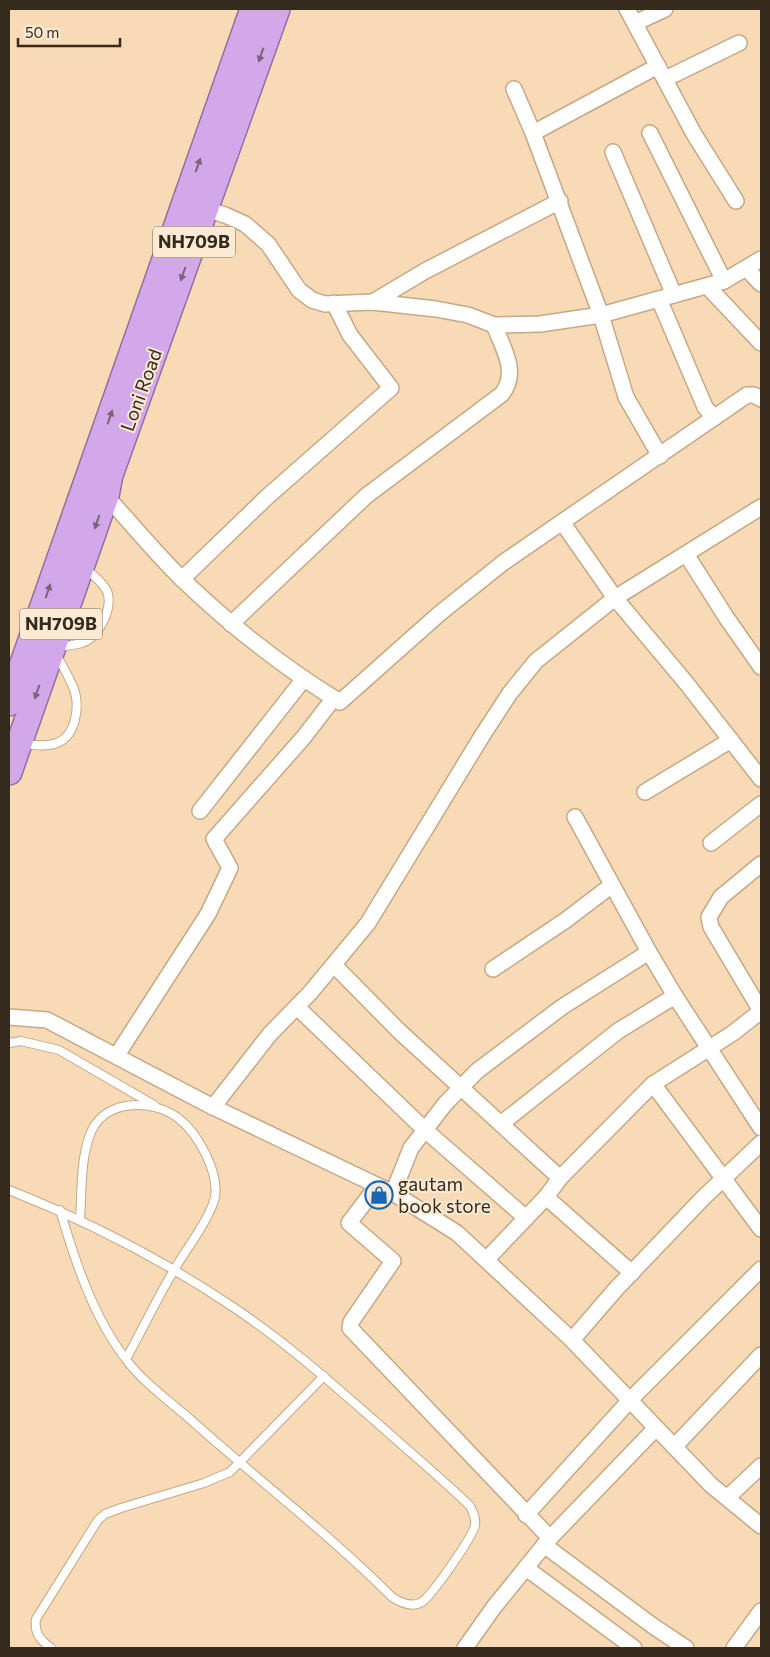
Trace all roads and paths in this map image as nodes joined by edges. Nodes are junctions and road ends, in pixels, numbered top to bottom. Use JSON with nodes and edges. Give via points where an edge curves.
{"nodes":[{"id":1,"x":253,"y":9,"type":"edge"},
{"id":2,"x":277,"y":9,"type":"edge"},
{"id":3,"x":627,"y":9,"type":"edge"},
{"id":4,"x":666,"y":9,"type":"edge"},
{"id":5,"x":635,"y":24,"type":"junction"},
{"id":6,"x":738,"y":43,"type":"dead end"},
{"id":7,"x":658,"y":66,"type":"junction"},
{"id":8,"x":665,"y":79,"type":"junction"},
{"id":9,"x":514,"y":89,"type":"dead end"},
{"id":10,"x":533,"y":133,"type":"junction"},
{"id":11,"x":650,"y":133,"type":"dead end"},
{"id":12,"x":613,"y":152,"type":"dead end"},
{"id":13,"x":560,"y":201,"type":"junction"},
{"id":14,"x":736,"y":201,"type":"dead end"},
{"id":15,"x":195,"y":206,"type":"junction"},
{"id":16,"x":761,"y":259,"type":"edge"},
{"id":17,"x":747,"y":269,"type":"junction"},
{"id":18,"x":724,"y":282,"type":"junction"},
{"id":19,"x":761,"y":284,"type":"edge"},
{"id":20,"x":708,"y":287,"type":"junction"},
{"id":21,"x":674,"y":295,"type":"junction"},
{"id":22,"x":659,"y":299,"type":"junction"},
{"id":23,"x":372,"y":302,"type":"junction"},
{"id":24,"x":334,"y":303,"type":"junction"},
{"id":25,"x":601,"y":315,"type":"junction"},
{"id":26,"x":494,"y":325,"type":"junction"},
{"id":27,"x":761,"y":343,"type":"edge"},
{"id":28,"x":761,"y":399,"type":"edge"},
{"id":29,"x":714,"y":418,"type":"junction"},
{"id":30,"x":660,"y":456,"type":"junction"},
{"id":31,"x":106,"y":496,"type":"junction"},
{"id":32,"x":761,"y":507,"type":"edge"},
{"id":33,"x":562,"y":522,"type":"junction"},
{"id":34,"x":686,"y":554,"type":"junction"},
{"id":35,"x":82,"y":564,"type":"junction"},
{"id":36,"x":182,"y":579,"type":"junction"},
{"id":37,"x":615,"y":598,"type":"junction"},
{"id":38,"x":231,"y":624,"type":"junction"},
{"id":39,"x":42,"y":643,"type":"junction"},
{"id":40,"x":761,"y":667,"type":"edge"},
{"id":41,"x":303,"y":680,"type":"junction"},
{"id":42,"x":334,"y":698,"type":"junction"},
{"id":43,"x":9,"y":703,"type":"edge"},
{"id":44,"x":731,"y":740,"type":"junction"},
{"id":45,"x":19,"y":744,"type":"junction"},
{"id":46,"x":9,"y":772,"type":"edge"},
{"id":47,"x":761,"y":779,"type":"edge"},
{"id":48,"x":645,"y":792,"type":"dead end"},
{"id":49,"x":761,"y":804,"type":"edge"},
{"id":50,"x":200,"y":811,"type":"dead end"},
{"id":51,"x":575,"y":817,"type":"dead end"},
{"id":52,"x":711,"y":843,"type":"dead end"},
{"id":53,"x":761,"y":864,"type":"edge"},
{"id":54,"x":612,"y":885,"type":"junction"},
{"id":55,"x":650,"y":952,"type":"junction"},
{"id":56,"x":334,"y":965,"type":"junction"},
{"id":57,"x":493,"y":969,"type":"dead end"},
{"id":58,"x":675,"y":996,"type":"junction"},
{"id":59,"x":297,"y":1007,"type":"junction"},
{"id":60,"x":761,"y":1011,"type":"edge"},
{"id":61,"x":9,"y":1017,"type":"edge"},
{"id":62,"x":9,"y":1043,"type":"edge"},
{"id":63,"x":708,"y":1048,"type":"junction"},
{"id":64,"x":117,"y":1055,"type":"junction"},
{"id":65,"x":653,"y":1084,"type":"junction"},
{"id":66,"x":461,"y":1088,"type":"junction"},
{"id":67,"x":213,"y":1107,"type":"junction"},
{"id":68,"x":165,"y":1111,"type":"junction"},
{"id":69,"x":502,"y":1123,"type":"junction"},
{"id":70,"x":761,"y":1128,"type":"edge"},
{"id":71,"x":425,"y":1130,"type":"junction"},
{"id":72,"x":761,"y":1143,"type":"edge"},
{"id":73,"x":560,"y":1178,"type":"junction"},
{"id":74,"x":724,"y":1178,"type":"junction"},
{"id":75,"x":377,"y":1186,"type":"junction"},
{"id":76,"x":9,"y":1190,"type":"edge"},
{"id":77,"x":393,"y":1193,"type":"junction"},
{"id":78,"x":546,"y":1197,"type":"junction"},
{"id":79,"x":60,"y":1210,"type":"junction"},
{"id":80,"x":526,"y":1218,"type":"junction"},
{"id":81,"x":80,"y":1220,"type":"junction"},
{"id":82,"x":761,"y":1228,"type":"edge"},
{"id":83,"x":487,"y":1259,"type":"junction"},
{"id":84,"x":761,"y":1269,"type":"edge"},
{"id":85,"x":173,"y":1271,"type":"junction"},
{"id":86,"x":632,"y":1273,"type":"junction"},
{"id":87,"x":572,"y":1340,"type":"junction"},
{"id":88,"x":761,"y":1355,"type":"edge"},
{"id":89,"x":126,"y":1360,"type":"junction"},
{"id":90,"x":324,"y":1376,"type":"junction"},
{"id":91,"x":631,"y":1399,"type":"junction"},
{"id":92,"x":656,"y":1428,"type":"junction"},
{"id":93,"x":674,"y":1446,"type":"junction"},
{"id":94,"x":240,"y":1463,"type":"junction"},
{"id":95,"x":761,"y":1466,"type":"edge"},
{"id":96,"x":728,"y":1497,"type":"junction"},
{"id":97,"x":526,"y":1515,"type":"junction"},
{"id":98,"x":761,"y":1526,"type":"edge"},
{"id":99,"x":547,"y":1541,"type":"junction"},
{"id":100,"x":526,"y":1568,"type":"junction"},
{"id":101,"x":761,"y":1611,"type":"edge"},
{"id":102,"x":51,"y":1648,"type":"edge"},
{"id":103,"x":465,"y":1648,"type":"edge"},
{"id":104,"x":634,"y":1648,"type":"edge"},
{"id":105,"x":686,"y":1648,"type":"edge"},
{"id":106,"x":734,"y":1648,"type":"edge"}],
"edges":[{"from":15,"to":1,"type":"highway","name":"Loni Road","number":"NH709B","one_way":true},
{"from":2,"to":15,"type":"highway","name":"Loni Road","number":"NH709B","one_way":true},
{"from":3,"to":5,"type":"street"},
{"from":4,"to":5,"type":"street"},
{"from":5,"to":7,"type":"street"},
{"from":6,"to":8,"type":"street"},
{"from":7,"to":8,"type":"street"},
{"from":7,"to":10,"type":"street"},
{"from":8,"to":14,"type":"street","via":[[694,134]]},
{"from":9,"to":10,"type":"street"},
{"from":10,"to":13,"type":"street"},
{"from":11,"to":18,"type":"street"},
{"from":12,"to":21,"type":"street"},
{"from":13,"to":23,"type":"street","via":[[424,271]]},
{"from":13,"to":25,"type":"street"},
{"from":15,"to":24,"type":"street","via":[[245,224],[268,244],[299,290],[312,300]]},
{"from":15,"to":31,"type":"highway","name":"Loni Road","number":"NH709B","one_way":true},
{"from":39,"to":15,"type":"highway","name":"Loni Road","number":"NH709B","one_way":true},
{"from":16,"to":17,"type":"street"},
{"from":17,"to":18,"type":"street"},
{"from":17,"to":19,"type":"street"},
{"from":18,"to":20,"type":"street"},
{"from":20,"to":21,"type":"street"},
{"from":20,"to":27,"type":"street"},
{"from":21,"to":22,"type":"street"},
{"from":22,"to":25,"type":"street"},
{"from":22,"to":29,"type":"street","via":[[705,407]]},
{"from":23,"to":24,"type":"street"},
{"from":23,"to":26,"type":"street","via":[[468,314]]},
{"from":24,"to":36,"type":"street","via":[[350,336],[391,388]]},
{"from":25,"to":26,"type":"street","via":[[540,324]]},
{"from":25,"to":30,"type":"street","via":[[626,397]]},
{"from":26,"to":38,"type":"street","via":[[511,374],[502,394],[366,496]]},
{"from":28,"to":29,"type":"street","via":[[747,395]]},
{"from":29,"to":30,"type":"street"},
{"from":30,"to":33,"type":"street"},
{"from":31,"to":35,"type":"highway","name":"Loni Road","number":"NH709B","one_way":true},
{"from":31,"to":36,"type":"street"},
{"from":32,"to":34,"type":"street"},
{"from":33,"to":37,"type":"street"},
{"from":33,"to":42,"type":"street","via":[[504,562],[439,614],[340,702]]},
{"from":34,"to":37,"type":"street"},
{"from":34,"to":40,"type":"street"},
{"from":35,"to":39,"type":"highway","name":"Loni Road","number":"NH709B"},
{"from":35,"to":39,"type":"lane","via":[[108,593],[108,606],[94,636],[82,643]]},
{"from":36,"to":38,"type":"street"},
{"from":37,"to":44,"type":"street"},
{"from":37,"to":56,"type":"street","via":[[536,661],[510,693],[368,923]]},
{"from":38,"to":41,"type":"street"},
{"from":39,"to":43,"type":"highway","name":"Loni Road","number":"NH709B"},
{"from":39,"to":45,"type":"highway","name":"Loni Road","number":"NH709B","one_way":true},
{"from":39,"to":45,"type":"lane","via":[[74,689],[77,703],[75,720],[68,734],[59,742],[50,745]]},
{"from":41,"to":42,"type":"street"},
{"from":41,"to":50,"type":"street"},
{"from":42,"to":64,"type":"street","via":[[304,738],[214,839],[230,868],[208,914]]},
{"from":44,"to":47,"type":"street"},
{"from":44,"to":48,"type":"street"},
{"from":45,"to":46,"type":"highway","name":"Loni Road","number":"NH709B"},
{"from":49,"to":52,"type":"street"},
{"from":51,"to":54,"type":"street"},
{"from":53,"to":60,"type":"street","via":[[721,897],[709,917],[711,927]]},
{"from":54,"to":55,"type":"street"},
{"from":54,"to":57,"type":"street"},
{"from":55,"to":58,"type":"street"},
{"from":55,"to":66,"type":"street","via":[[562,1007],[477,1071]]},
{"from":56,"to":59,"type":"street"},
{"from":56,"to":66,"type":"street"},
{"from":58,"to":63,"type":"street"},
{"from":58,"to":69,"type":"street","via":[[618,1031]]},
{"from":59,"to":67,"type":"street","via":[[270,1034]]},
{"from":59,"to":71,"type":"street"},
{"from":60,"to":63,"type":"street"},
{"from":61,"to":64,"type":"street","via":[[47,1020]]},
{"from":62,"to":68,"type":"lane","via":[[21,1042],[59,1050]]},
{"from":63,"to":65,"type":"street"},
{"from":63,"to":70,"type":"street"},
{"from":64,"to":67,"type":"street"},
{"from":65,"to":73,"type":"street"},
{"from":65,"to":74,"type":"street"},
{"from":66,"to":69,"type":"street"},
{"from":66,"to":71,"type":"street"},
{"from":67,"to":75,"type":"street"},
{"from":68,"to":81,"type":"lane","via":[[134,1105],[115,1108],[100,1118],[92,1130],[86,1150]]},
{"from":68,"to":85,"type":"lane","via":[[178,1118],[210,1161],[216,1190],[211,1209]]},
{"from":69,"to":73,"type":"street"},
{"from":71,"to":77,"type":"street","via":[[411,1148]]},
{"from":71,"to":80,"type":"street"},
{"from":72,"to":74,"type":"street"},
{"from":73,"to":78,"type":"street"},
{"from":74,"to":82,"type":"street"},
{"from":74,"to":86,"type":"street"},
{"from":75,"to":77,"type":"street"},
{"from":75,"to":97,"type":"street","via":[[349,1223],[393,1261],[350,1328]]},
{"from":76,"to":79,"type":"lane"},
{"from":77,"to":83,"type":"street","via":[[457,1233]]},
{"from":78,"to":80,"type":"street"},
{"from":78,"to":86,"type":"street"},
{"from":79,"to":81,"type":"lane"},
{"from":79,"to":89,"type":"lane","via":[[79,1270],[103,1323]]},
{"from":80,"to":83,"type":"street"},
{"from":81,"to":85,"type":"lane"},
{"from":83,"to":87,"type":"street"},
{"from":84,"to":91,"type":"street"},
{"from":85,"to":89,"type":"lane"},
{"from":85,"to":90,"type":"lane","via":[[232,1307]]},
{"from":86,"to":87,"type":"street"},
{"from":87,"to":91,"type":"street"},
{"from":88,"to":93,"type":"street"},
{"from":89,"to":94,"type":"lane"},
{"from":90,"to":94,"type":"lane"},
{"from":90,"to":94,"type":"lane","via":[[470,1506],[475,1516],[475,1526],[465,1544],[431,1592],[421,1602],[412,1605],[392,1597],[324,1532]]},
{"from":91,"to":92,"type":"street"},
{"from":91,"to":97,"type":"street"},
{"from":92,"to":93,"type":"street"},
{"from":92,"to":99,"type":"street"},
{"from":93,"to":96,"type":"street"},
{"from":94,"to":102,"type":"lane","via":[[230,1472],[204,1483],[121,1508],[98,1520],[36,1619],[38,1636]]},
{"from":95,"to":96,"type":"street"},
{"from":96,"to":98,"type":"street"},
{"from":97,"to":99,"type":"street"},
{"from":99,"to":100,"type":"street"},
{"from":99,"to":105,"type":"street","via":[[653,1626]]},
{"from":100,"to":103,"type":"street"},
{"from":100,"to":104,"type":"street"},
{"from":101,"to":106,"type":"street"}]}
